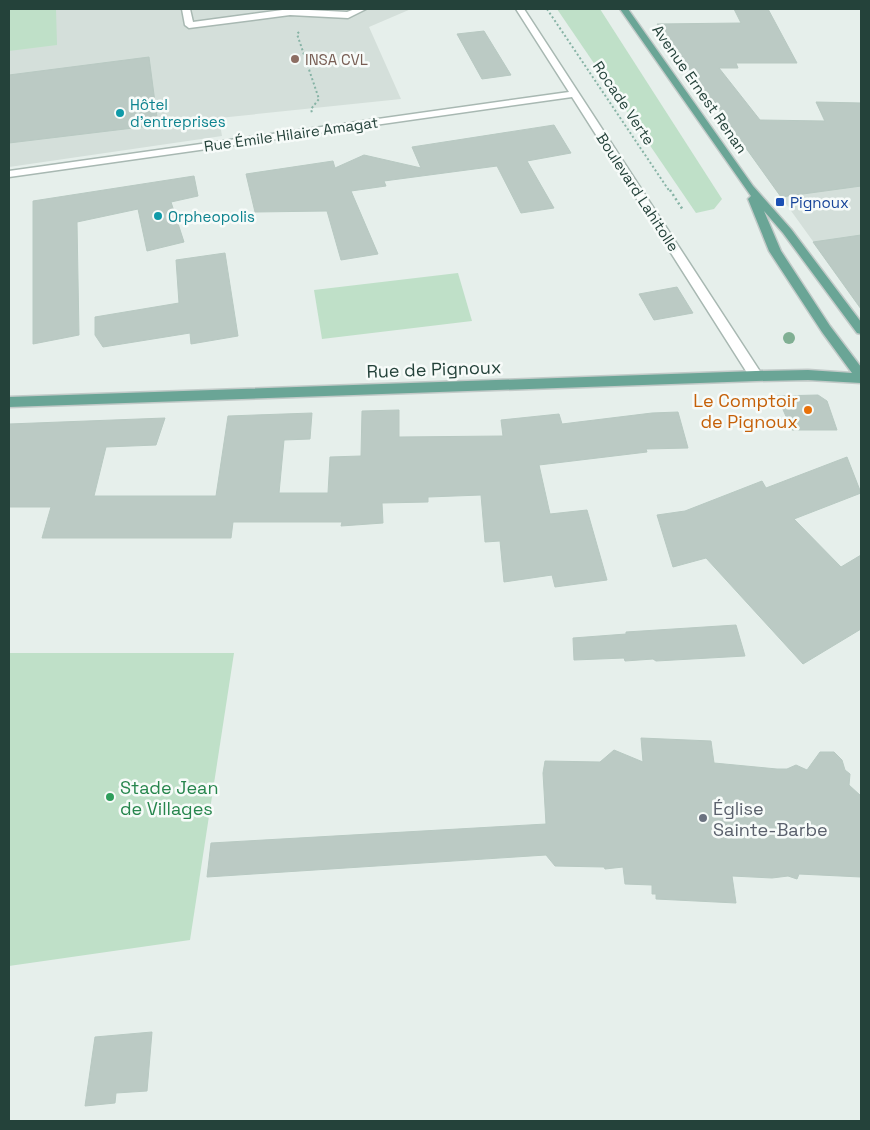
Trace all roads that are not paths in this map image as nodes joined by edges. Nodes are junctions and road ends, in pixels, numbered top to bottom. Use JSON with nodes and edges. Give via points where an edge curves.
{"nodes":[{"id":1,"x":186,"y":9,"type":"edge"},
{"id":2,"x":362,"y":9,"type":"edge"},
{"id":3,"x":520,"y":9,"type":"edge"},
{"id":4,"x":624,"y":9,"type":"edge"},
{"id":5,"x":574,"y":94,"type":"junction"},
{"id":6,"x":9,"y":174,"type":"edge"},
{"id":7,"x":749,"y":188,"type":"junction"},
{"id":8,"x":861,"y":330,"type":"edge"},
{"id":9,"x":756,"y":376,"type":"junction"},
{"id":10,"x":861,"y":377,"type":"edge"},
{"id":11,"x":9,"y":402,"type":"edge"}],
"edges":[{"from":1,"to":2,"type":"street","via":[[189,25],[290,12],[348,15]]},
{"from":3,"to":5,"type":"street","name":"Boulevard Lahitolle"},
{"from":4,"to":7,"type":"main road","name":"Avenue Ernest Renan"},
{"from":5,"to":6,"type":"street","name":"Rue Émile Hilaire Amagat"},
{"from":5,"to":9,"type":"street","name":"Boulevard Lahitolle"},
{"from":7,"to":8,"type":"main road","name":"Avenue Ernest Renan","via":[[787,231]]},
{"from":7,"to":10,"type":"main road","name":"Avenue Ernest Renan","via":[[775,251]]},
{"from":9,"to":10,"type":"main road","name":"Rue de Pignoux"},
{"from":9,"to":11,"type":"main road","name":"Rue de Pignoux"}]}
